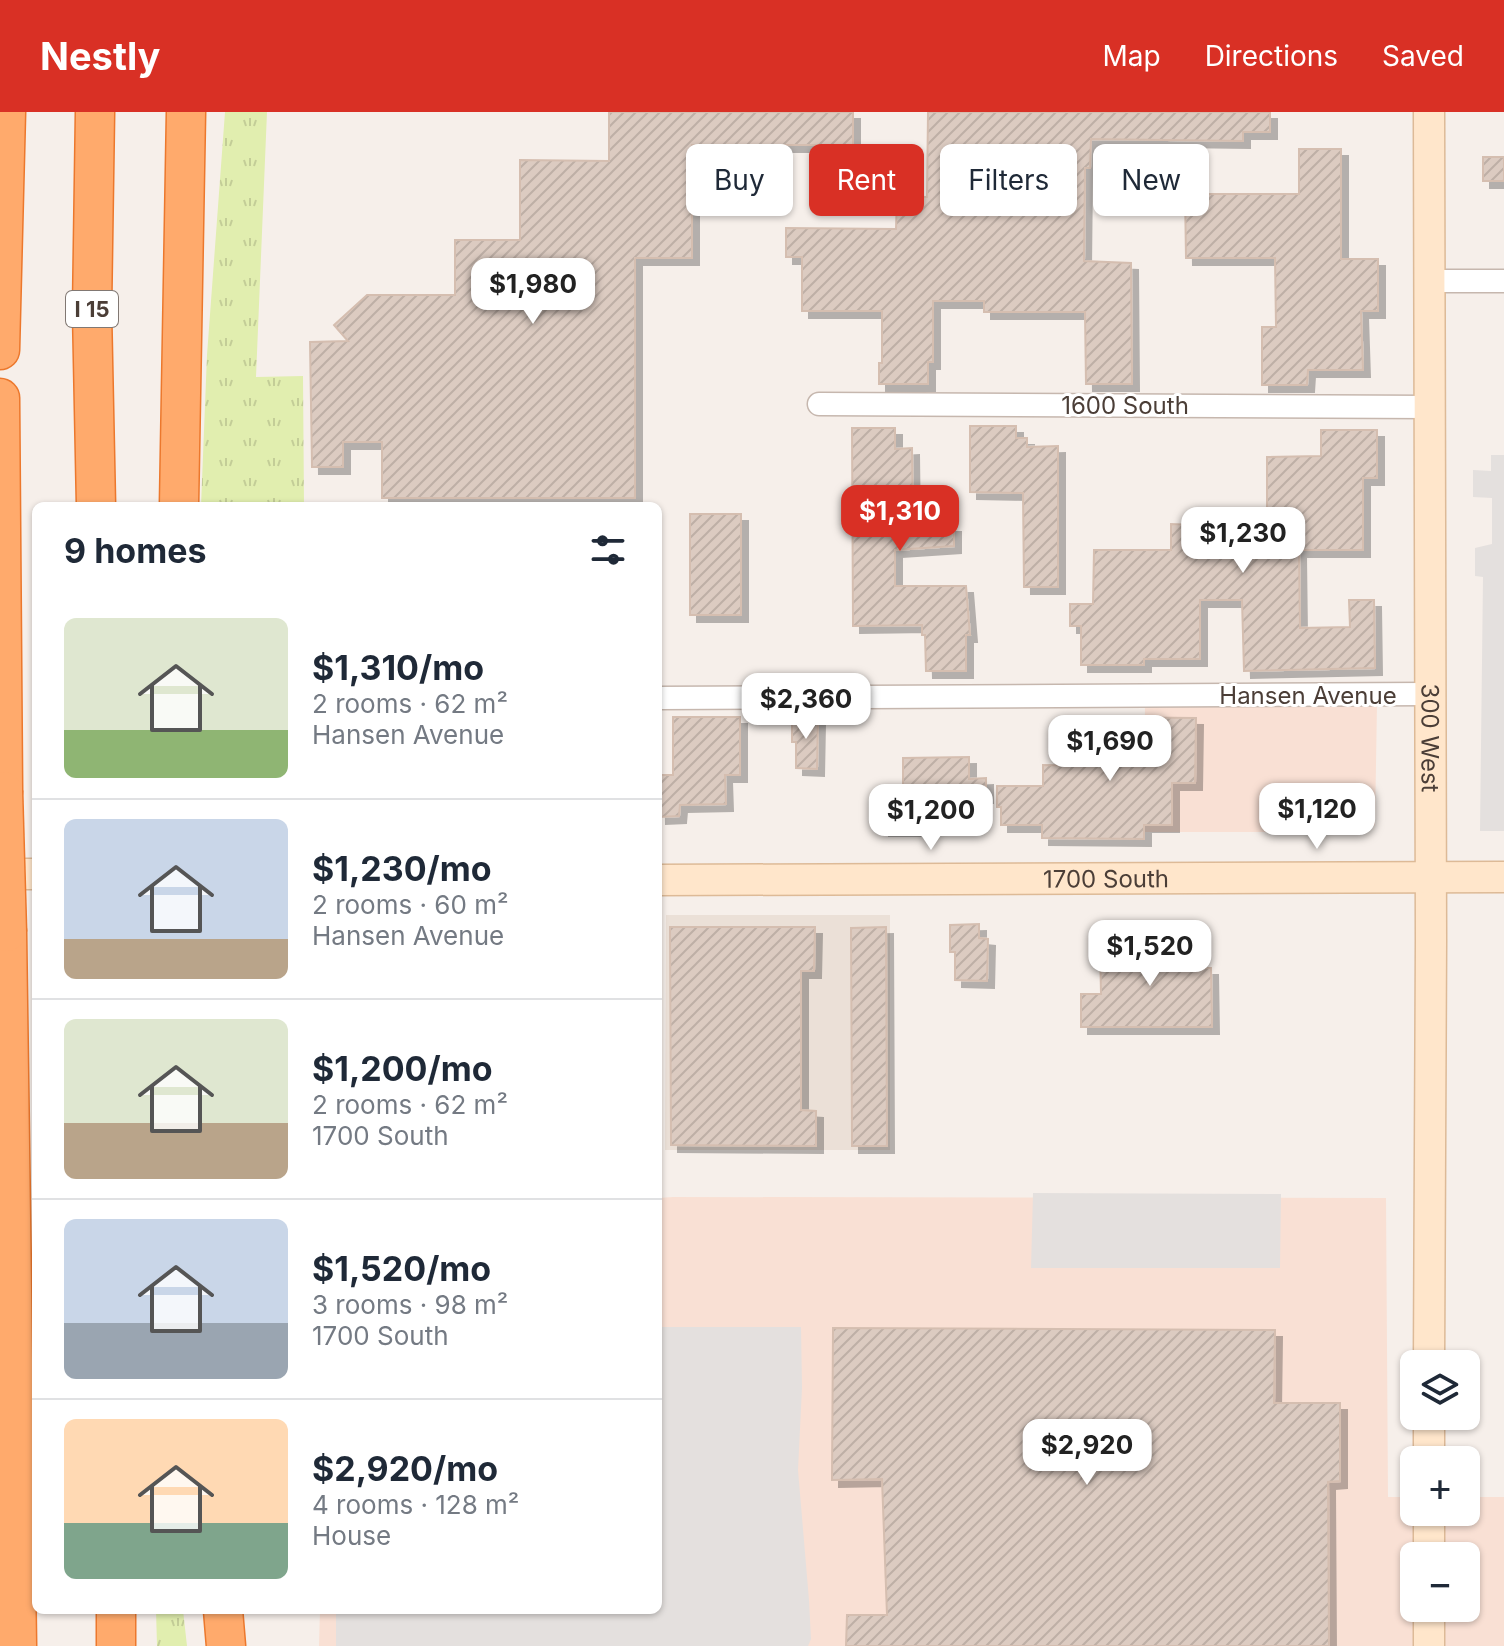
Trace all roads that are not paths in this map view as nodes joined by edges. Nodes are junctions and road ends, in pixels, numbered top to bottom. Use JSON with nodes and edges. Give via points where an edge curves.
{"nodes":[{"id":1,"x":6,"y":112,"type":"edge"},
{"id":2,"x":95,"y":112,"type":"edge"},
{"id":3,"x":186,"y":112,"type":"edge"},
{"id":4,"x":1429,"y":112,"type":"edge"},
{"id":5,"x":1430,"y":281,"type":"junction"},
{"id":6,"x":1504,"y":281,"type":"edge"},
{"id":7,"x":0,"y":350,"type":"edge"},
{"id":8,"x":0,"y":398,"type":"edge"},
{"id":9,"x":819,"y":404,"type":"dead end"},
{"id":10,"x":1431,"y":407,"type":"junction"},
{"id":11,"x":96,"y":502,"type":"edge"},
{"id":12,"x":179,"y":502,"type":"edge"},
{"id":13,"x":1429,"y":694,"type":"junction"},
{"id":14,"x":662,"y":698,"type":"edge"},
{"id":15,"x":0,"y":874,"type":"edge"},
{"id":16,"x":32,"y":874,"type":"edge"},
{"id":17,"x":1431,"y":877,"type":"junction"},
{"id":18,"x":1504,"y":877,"type":"edge"},
{"id":19,"x":662,"y":880,"type":"edge"},
{"id":20,"x":1429,"y":1350,"type":"edge"},
{"id":21,"x":1429,"y":1622,"type":"edge"},
{"id":22,"x":17,"y":1646,"type":"edge"},
{"id":23,"x":1429,"y":1646,"type":"edge"}],
"edges":[{"from":1,"to":7,"type":"highway"},
{"from":2,"to":11,"type":"highway","number":"I 15"},
{"from":3,"to":12,"type":"highway"},
{"from":4,"to":5,"type":"main road","name":"300 West"},
{"from":5,"to":6,"type":"street"},
{"from":5,"to":10,"type":"main road","name":"300 West"},
{"from":8,"to":22,"type":"highway","bridge":true},
{"from":9,"to":10,"type":"street","name":"1600 South"},
{"from":10,"to":13,"type":"main road","name":"300 West"},
{"from":13,"to":14,"type":"street","name":"Hansen Avenue"},
{"from":13,"to":17,"type":"main road","name":"300 West"},
{"from":15,"to":16,"type":"main road"},
{"from":17,"to":18,"type":"main road","name":"1700 South"},
{"from":17,"to":19,"type":"main road","name":"1700 South"},
{"from":17,"to":20,"type":"main road","name":"300 West"},
{"from":21,"to":23,"type":"main road"}]}
